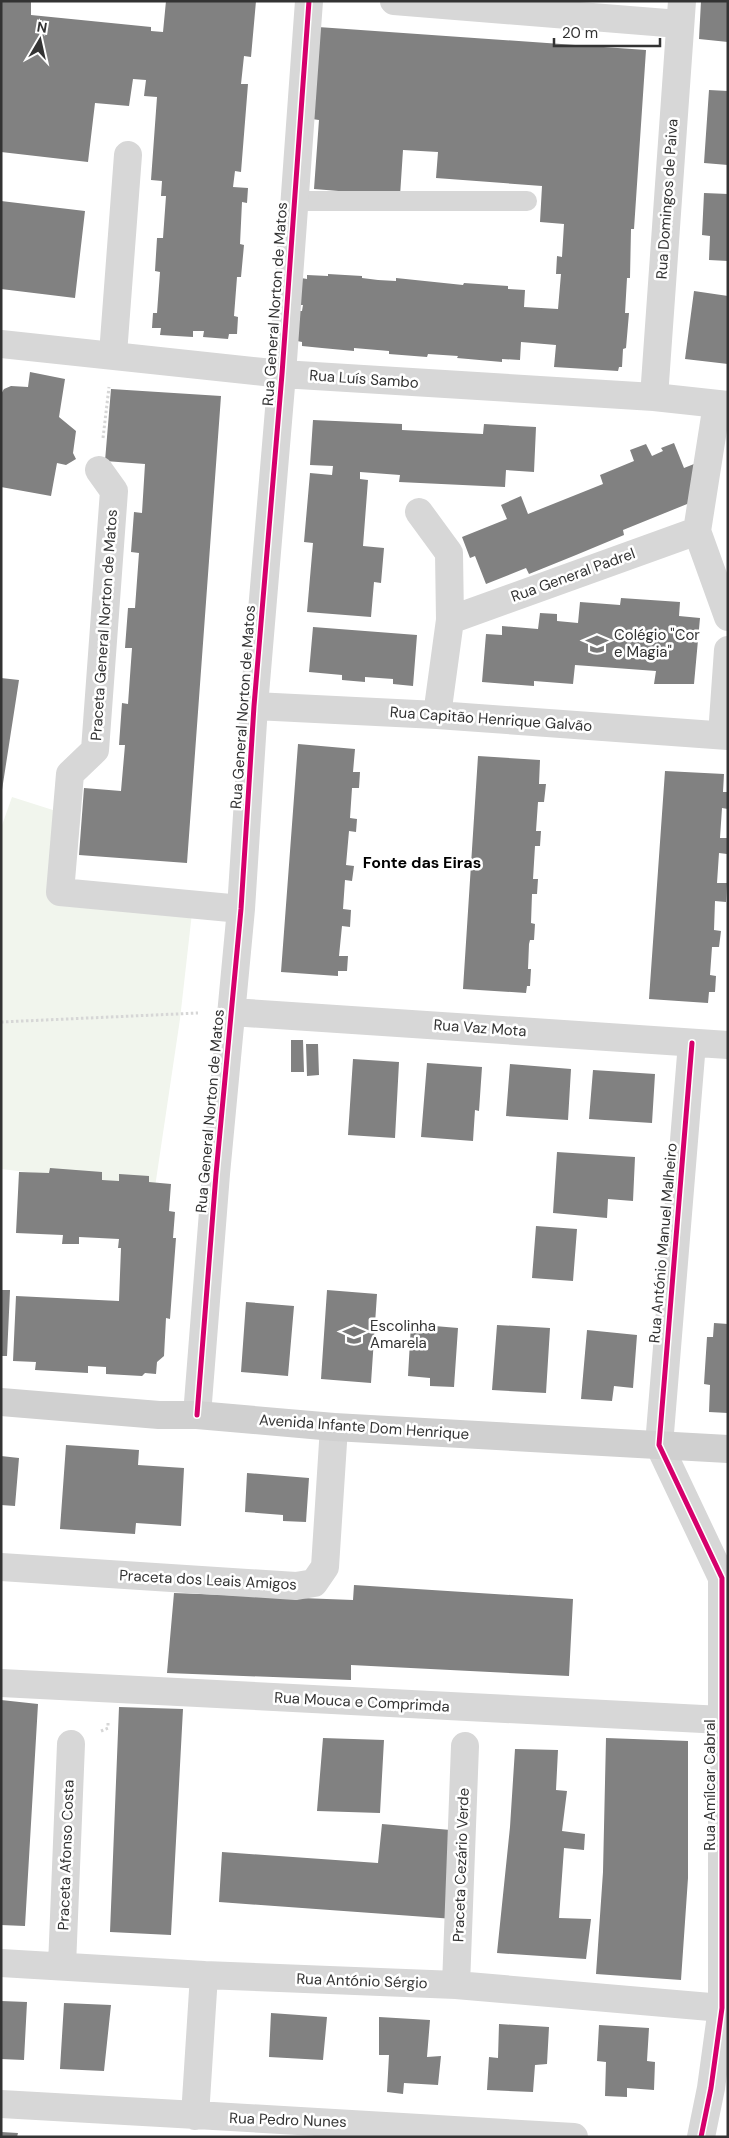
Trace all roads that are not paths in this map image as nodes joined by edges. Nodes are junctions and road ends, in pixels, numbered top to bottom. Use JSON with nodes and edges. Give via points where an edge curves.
{"nodes":[{"id":1,"x":309,"y":1,"type":"edge"},
{"id":2,"x":394,"y":1,"type":"edge"},
{"id":3,"x":492,"y":5,"type":"edge"},
{"id":4,"x":680,"y":12,"type":"edge"},
{"id":5,"x":128,"y":155,"type":"dead end"},
{"id":6,"x":295,"y":200,"type":"junction"},
{"id":7,"x":527,"y":201,"type":"dead end"},
{"id":8,"x":1,"y":344,"type":"edge"},
{"id":9,"x":113,"y":354,"type":"junction"},
{"id":10,"x":282,"y":374,"type":"junction"},
{"id":11,"x":654,"y":397,"type":"junction"},
{"id":12,"x":722,"y":405,"type":"edge"},
{"id":13,"x":98,"y":470,"type":"road end"},
{"id":14,"x":418,"y":512,"type":"dead end"},
{"id":15,"x":697,"y":531,"type":"junction"},
{"id":16,"x":728,"y":616,"type":"edge"},
{"id":17,"x":450,"y":620,"type":"junction"},
{"id":18,"x":728,"y":650,"type":"edge"},
{"id":19,"x":254,"y":706,"type":"junction"},
{"id":20,"x":437,"y":715,"type":"junction"},
{"id":21,"x":725,"y":735,"type":"edge"},
{"id":22,"x":241,"y":910,"type":"junction"},
{"id":23,"x":232,"y":1012,"type":"junction"},
{"id":24,"x":692,"y":1043,"type":"junction"},
{"id":25,"x":728,"y":1045,"type":"edge"},
{"id":26,"x":1,"y":1402,"type":"edge"},
{"id":27,"x":198,"y":1415,"type":"junction"},
{"id":28,"x":334,"y":1426,"type":"junction"},
{"id":29,"x":660,"y":1444,"type":"junction"},
{"id":30,"x":728,"y":1449,"type":"edge"},
{"id":31,"x":1,"y":1568,"type":"edge"},
{"id":32,"x":725,"y":1573,"type":"edge"},
{"id":33,"x":1,"y":1683,"type":"edge"},
{"id":34,"x":722,"y":1720,"type":"junction"},
{"id":35,"x":71,"y":1744,"type":"dead end"},
{"id":36,"x":465,"y":1746,"type":"dead end"},
{"id":37,"x":1,"y":1963,"type":"edge"},
{"id":38,"x":62,"y":1966,"type":"junction"},
{"id":39,"x":204,"y":1975,"type":"junction"},
{"id":40,"x":456,"y":1985,"type":"junction"},
{"id":41,"x":725,"y":2009,"type":"edge"},
{"id":42,"x":720,"y":2087,"type":"edge"},
{"id":43,"x":1,"y":2104,"type":"edge"},
{"id":44,"x":195,"y":2116,"type":"junction"},
{"id":45,"x":465,"y":2133,"type":"edge"},
{"id":46,"x":574,"y":2137,"type":"edge"},
{"id":47,"x":701,"y":2137,"type":"edge"}],
"edges":[{"from":1,"to":6,"type":"street","name":"Rua General Norton de Matos"},
{"from":2,"to":3,"type":"street"},
{"from":3,"to":4,"type":"street"},
{"from":4,"to":11,"type":"street","name":"Rua Domingos de Paiva"},
{"from":5,"to":9,"type":"street"},
{"from":6,"to":7,"type":"lane"},
{"from":6,"to":10,"type":"street","name":"Rua General Norton de Matos"},
{"from":8,"to":9,"type":"street","name":"Rua Luís Sambo"},
{"from":9,"to":10,"type":"street","name":"Rua Luís Sambo"},
{"from":10,"to":11,"type":"street","name":"Rua Luís Sambo"},
{"from":10,"to":19,"type":"street","name":"Rua General Norton de Matos"},
{"from":11,"to":12,"type":"street","name":"Rua Luís Sambo"},
{"from":12,"to":15,"type":"street"},
{"from":13,"to":22,"type":"street","name":"Praceta General Norton de Matos","via":[[114,491],[95,750],[70,774],[60,892]]},
{"from":14,"to":17,"type":"street","via":[[449,553]]},
{"from":15,"to":16,"type":"street"},
{"from":15,"to":17,"type":"street","name":"Rua General Padrel"},
{"from":17,"to":20,"type":"street"},
{"from":18,"to":21,"type":"street"},
{"from":19,"to":20,"type":"street","name":"Rua Capitão Henrique Galvão"},
{"from":19,"to":22,"type":"street","name":"Rua General Norton de Matos"},
{"from":20,"to":21,"type":"street","name":"Rua Capitão Henrique Galvão"},
{"from":22,"to":23,"type":"street","name":"Rua General Norton de Matos"},
{"from":23,"to":24,"type":"street","name":"Rua Vaz Mota"},
{"from":23,"to":27,"type":"street","name":"Rua General Norton de Matos"},
{"from":24,"to":25,"type":"street","name":"Rua Vaz Mota"},
{"from":24,"to":29,"type":"street","name":"Rua António Manuel Malheiro"},
{"from":26,"to":27,"type":"street","name":"Avenida Infante Dom Henrique"},
{"from":27,"to":28,"type":"street","name":"Avenida Infante Dom Henrique"},
{"from":28,"to":29,"type":"street","name":"Avenida Infante Dom Henrique"},
{"from":28,"to":31,"type":"street","name":"Praceta dos Leais Amigos","via":[[325,1567],[314,1583],[296,1586]]},
{"from":29,"to":30,"type":"street","name":"Avenida Infante Dom Henrique"},
{"from":29,"to":32,"type":"street","name":"Rua Amílcar Cabral"},
{"from":32,"to":34,"type":"street","name":"Rua Amílcar Cabral"},
{"from":33,"to":34,"type":"street","name":"Rua Mouca e Comprimda"},
{"from":34,"to":41,"type":"street","name":"Rua Amílcar Cabral"},
{"from":35,"to":38,"type":"street","name":"Praceta Afonso Costa"},
{"from":36,"to":40,"type":"street","name":"Praceta Cezário Verde"},
{"from":37,"to":38,"type":"street","name":"Rua António Sérgio"},
{"from":38,"to":39,"type":"street","name":"Rua António Sérgio"},
{"from":39,"to":40,"type":"street","name":"Rua António Sérgio"},
{"from":39,"to":44,"type":"street"},
{"from":40,"to":41,"type":"street","name":"Rua António Sérgio"},
{"from":41,"to":42,"type":"street","name":"Rua Amílcar Cabral"},
{"from":42,"to":47,"type":"street","name":"Rua Amílcar Cabral"},
{"from":43,"to":44,"type":"street","name":"Rua Pedro Nunes"},
{"from":44,"to":45,"type":"street","name":"Rua Pedro Nunes","via":[[355,2123]]},
{"from":45,"to":46,"type":"street","name":"Rua Pedro Nunes"}]}
